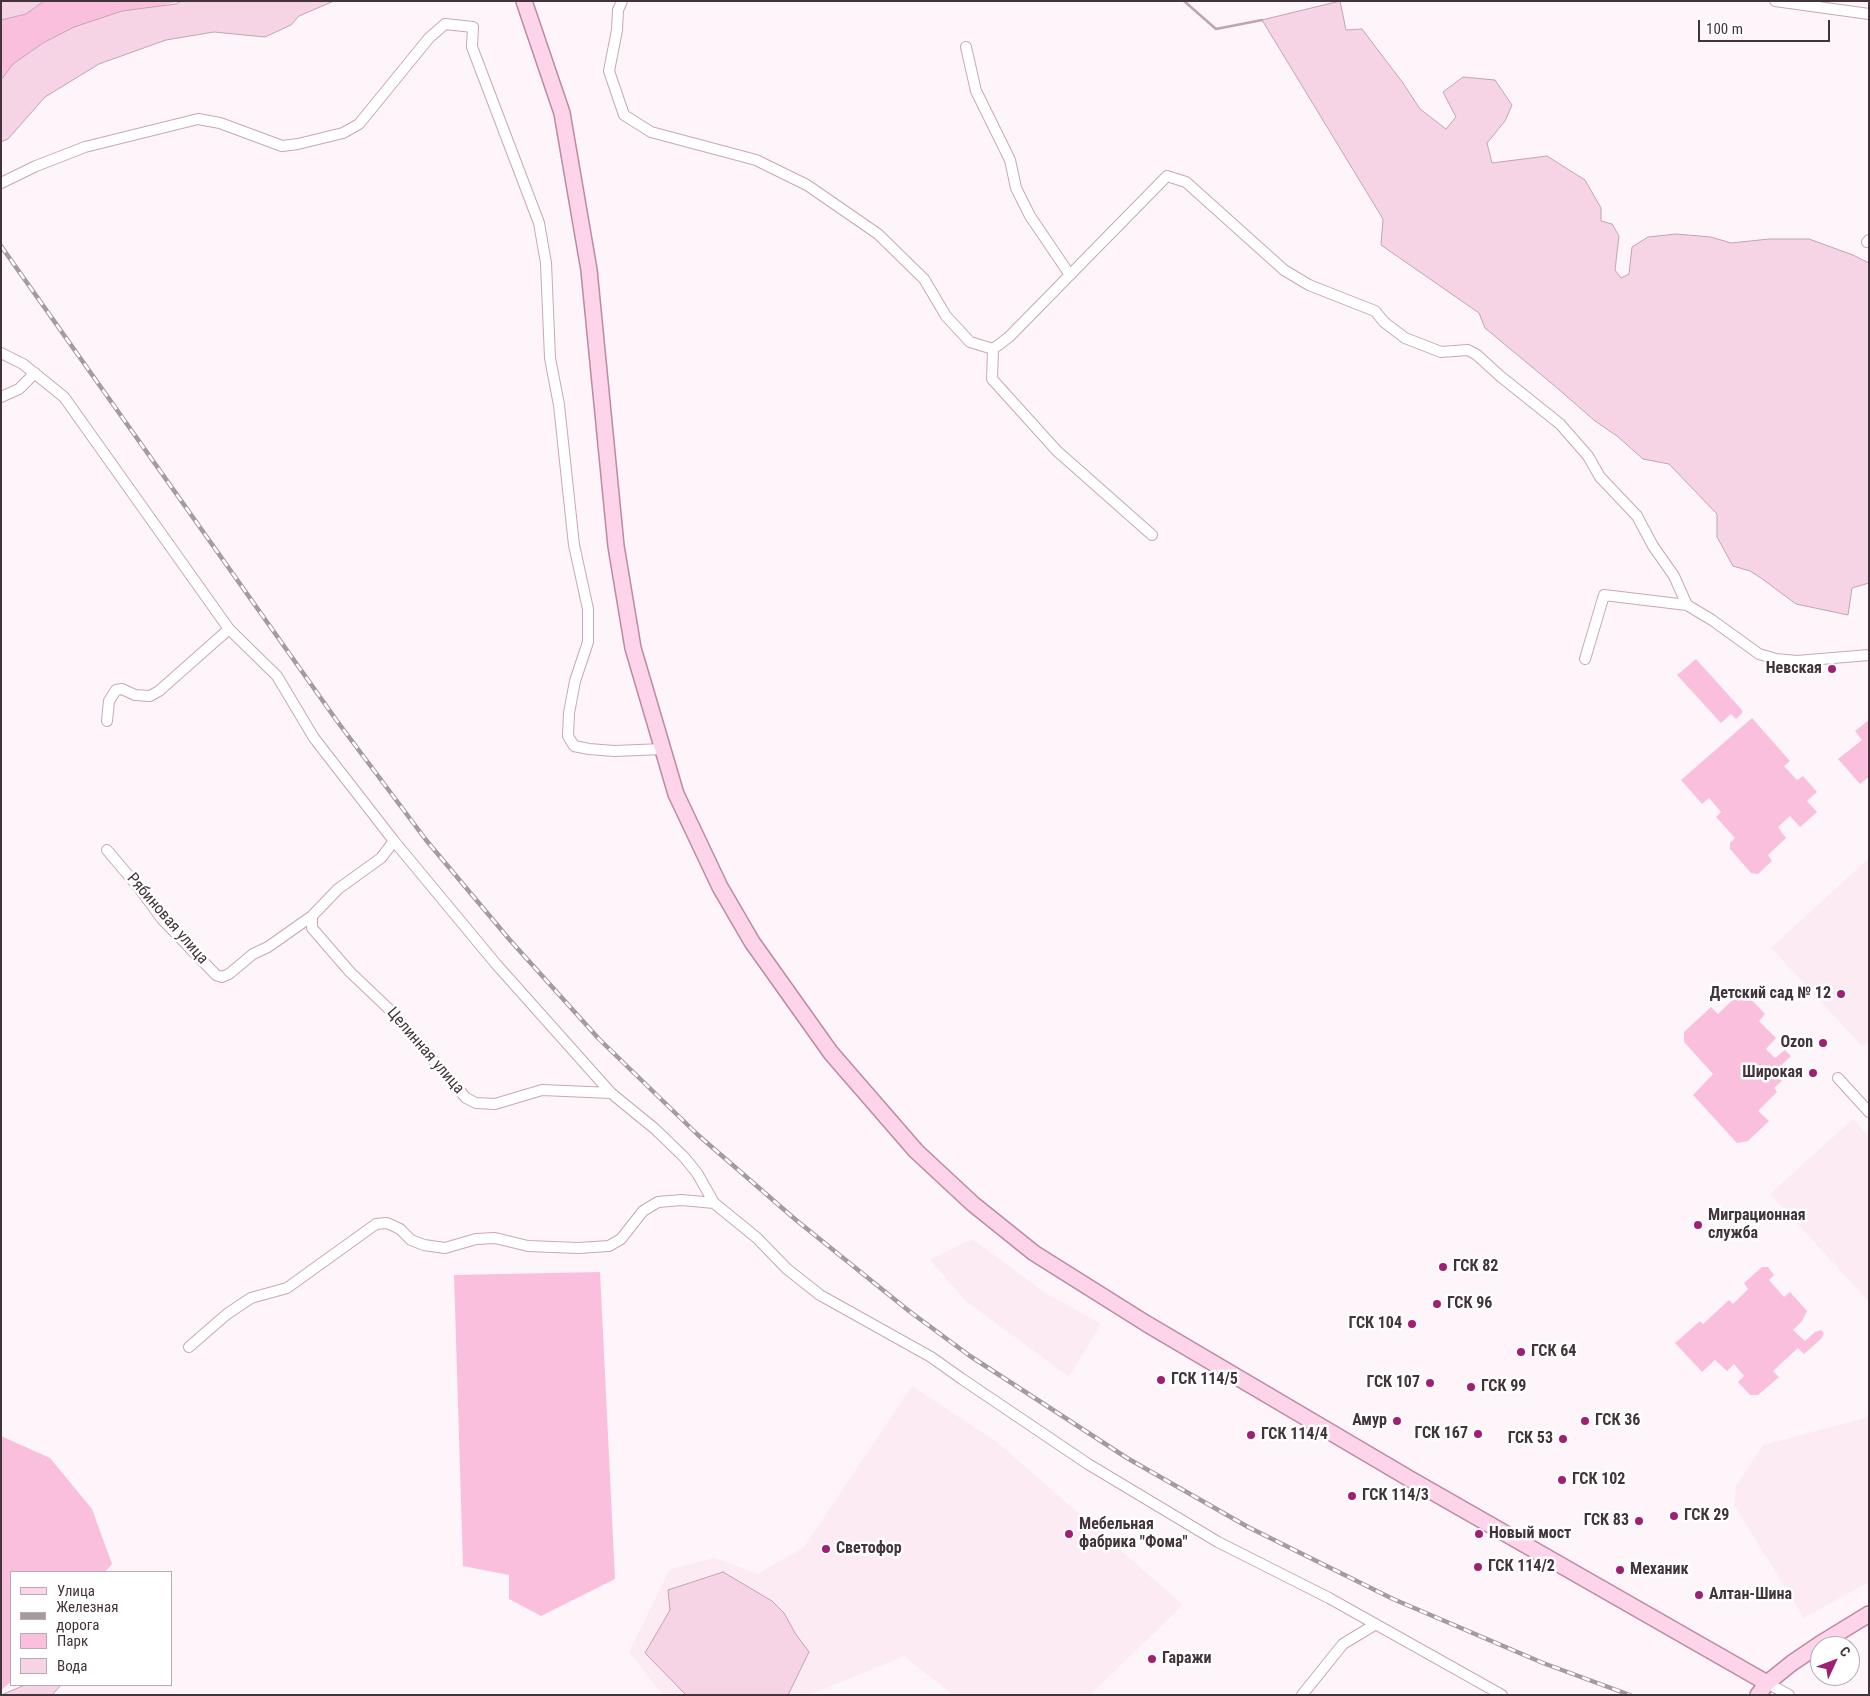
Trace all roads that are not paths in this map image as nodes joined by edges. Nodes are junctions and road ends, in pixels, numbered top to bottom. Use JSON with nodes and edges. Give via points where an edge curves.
{"nodes":[{"id":1,"x":524,"y":1,"type":"edge"},
{"id":2,"x":622,"y":1,"type":"edge"},
{"id":3,"x":1775,"y":1,"type":"edge"},
{"id":4,"x":1869,"y":14,"type":"edge"},
{"id":5,"x":966,"y":47,"type":"dead end"},
{"id":6,"x":1,"y":183,"type":"edge"},
{"id":7,"x":1070,"y":275,"type":"junction"},
{"id":8,"x":993,"y":349,"type":"junction"},
{"id":9,"x":1,"y":353,"type":"edge"},
{"id":10,"x":35,"y":373,"type":"junction"},
{"id":11,"x":1,"y":397,"type":"edge"},
{"id":12,"x":1152,"y":535,"type":"dead end"},
{"id":13,"x":1687,"y":605,"type":"junction"},
{"id":14,"x":229,"y":629,"type":"junction"},
{"id":15,"x":1869,"y":655,"type":"edge"},
{"id":16,"x":1585,"y":659,"type":"dead end"},
{"id":17,"x":107,"y":721,"type":"dead end"},
{"id":18,"x":662,"y":749,"type":"junction"},
{"id":19,"x":394,"y":841,"type":"junction"},
{"id":20,"x":107,"y":850,"type":"dead end"},
{"id":21,"x":312,"y":916,"type":"junction"},
{"id":22,"x":1838,"y":1078,"type":"dead end"},
{"id":23,"x":611,"y":1093,"type":"junction"},
{"id":24,"x":1869,"y":1112,"type":"edge"},
{"id":25,"x":714,"y":1203,"type":"junction"},
{"id":26,"x":189,"y":1347,"type":"dead end"},
{"id":27,"x":1869,"y":1614,"type":"edge"},
{"id":28,"x":1376,"y":1624,"type":"junction"},
{"id":29,"x":1762,"y":1689,"type":"edge"},
{"id":30,"x":1302,"y":1695,"type":"edge"},
{"id":31,"x":1502,"y":1695,"type":"edge"},
{"id":32,"x":1789,"y":1695,"type":"edge"}],
"edges":[{"from":1,"to":18,"type":"main road","via":[[562,113],[589,270],[616,546],[633,648]]},
{"from":2,"to":8,"type":"street","via":[[609,71],[624,115],[651,132],[756,160],[807,185],[878,234],[924,279],[958,331],[970,342]]},
{"from":3,"to":4,"type":"street"},
{"from":5,"to":7,"type":"street","via":[[976,90],[1010,160],[1016,188],[1030,216]]},
{"from":6,"to":18,"type":"street","via":[[85,147],[198,119],[220,123],[282,146],[343,133],[359,124],[429,38],[445,24],[473,27],[472,48],[539,223],[546,263],[550,358],[559,404],[574,545],[588,609],[588,642],[575,681],[568,736],[574,746],[589,749]]},
{"from":7,"to":8,"type":"street"},
{"from":7,"to":13,"type":"street","via":[[1167,176],[1186,182],[1284,270],[1375,311],[1405,338],[1441,352],[1468,350],[1477,355],[1560,424],[1588,456],[1600,477],[1636,516],[1674,576]]},
{"from":8,"to":12,"type":"street","via":[[992,379],[1057,451]]},
{"from":9,"to":10,"type":"street"},
{"from":10,"to":11,"type":"street","via":[[19,389]]},
{"from":10,"to":14,"type":"street","via":[[64,397]]},
{"from":13,"to":15,"type":"street","via":[[1759,654],[1776,659],[1797,661]]},
{"from":13,"to":16,"type":"street","via":[[1604,595]]},
{"from":14,"to":17,"type":"street","via":[[150,696],[116,690],[110,701]]},
{"from":14,"to":19,"type":"street","via":[[277,676],[314,738]]},
{"from":18,"to":29,"type":"main road","via":[[676,794],[720,887],[752,942],[831,1053],[916,1151],[973,1204],[1034,1254],[1147,1324]]},
{"from":19,"to":21,"type":"street","name":"Рябиновая улица","via":[[381,858],[338,889]]},
{"from":19,"to":23,"type":"street","via":[[496,964]]},
{"from":20,"to":21,"type":"street","name":"Рябиновая улица","via":[[162,919],[216,975],[229,974],[253,954]]},
{"from":21,"to":23,"type":"street","name":"Целинная улица","via":[[312,928],[350,972],[391,1011],[466,1098],[476,1103],[495,1104],[542,1090]]},
{"from":22,"to":24,"type":"street"},
{"from":23,"to":25,"type":"street","via":[[684,1157]]},
{"from":25,"to":26,"type":"street","via":[[658,1202],[643,1211],[621,1239],[609,1246],[578,1248],[528,1246],[495,1238],[476,1239],[445,1248],[424,1246],[387,1222],[376,1224],[287,1288],[251,1298]]},
{"from":25,"to":28,"type":"street","via":[[820,1295],[931,1357],[1088,1464],[1218,1542]]},
{"from":27,"to":29,"type":"main road","via":[[1820,1644]]},
{"from":28,"to":30,"type":"street","via":[[1343,1644]]},
{"from":28,"to":31,"type":"street"},
{"from":29,"to":32,"type":"street"}]}
